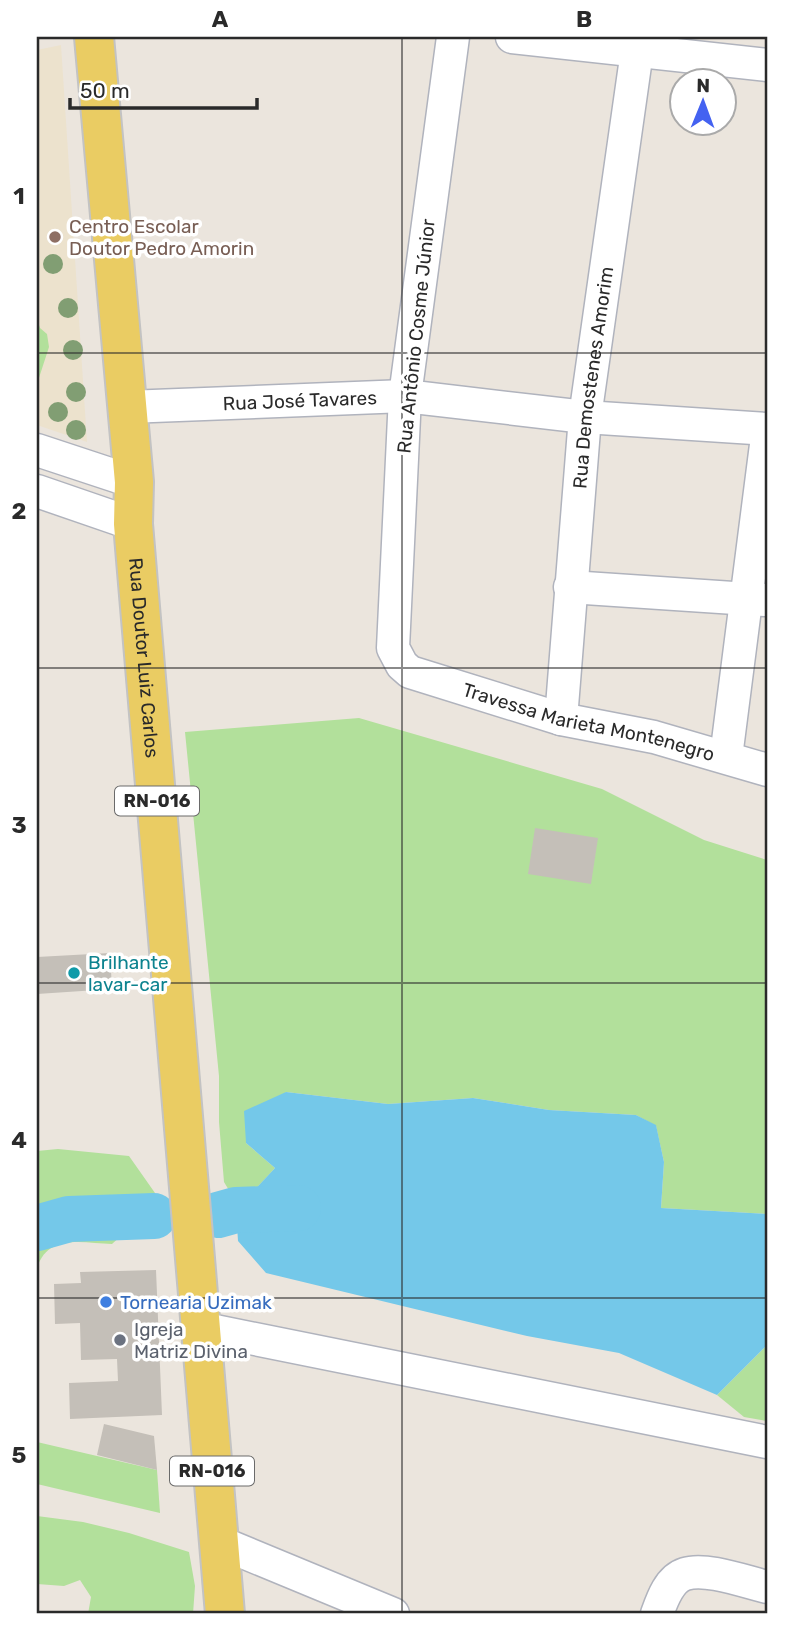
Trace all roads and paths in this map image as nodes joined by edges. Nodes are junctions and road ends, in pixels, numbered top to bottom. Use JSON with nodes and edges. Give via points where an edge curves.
{"nodes":[{"id":1,"x":94,"y":37,"type":"edge"},
{"id":2,"x":453,"y":37,"type":"edge"},
{"id":3,"x":512,"y":37,"type":"edge"},
{"id":4,"x":639,"y":43,"type":"edge"},
{"id":5,"x":767,"y":65,"type":"edge"},
{"id":6,"x":405,"y":396,"type":"junction"},
{"id":7,"x":127,"y":407,"type":"junction"},
{"id":8,"x":585,"y":417,"type":"junction"},
{"id":9,"x":767,"y":429,"type":"edge"},
{"id":10,"x":767,"y":438,"type":"edge"},
{"id":11,"x":37,"y":450,"type":"edge"},
{"id":12,"x":134,"y":482,"type":"junction"},
{"id":13,"x":37,"y":491,"type":"edge"},
{"id":14,"x":133,"y":524,"type":"junction"},
{"id":15,"x":570,"y":587,"type":"junction"},
{"id":16,"x":756,"y":599,"type":"edge"},
{"id":17,"x":410,"y":672,"type":"joint"},
{"id":18,"x":561,"y":719,"type":"junction"},
{"id":19,"x":726,"y":757,"type":"junction"},
{"id":20,"x":767,"y":770,"type":"edge"},
{"id":21,"x":200,"y":1328,"type":"junction"},
{"id":22,"x":767,"y":1442,"type":"edge"},
{"id":23,"x":219,"y":1542,"type":"junction"},
{"id":24,"x":767,"y":1587,"type":"edge"},
{"id":25,"x":225,"y":1614,"type":"edge"},
{"id":26,"x":393,"y":1614,"type":"edge"},
{"id":27,"x":657,"y":1614,"type":"edge"}],
"edges":[{"from":1,"to":7,"type":"main road","name":"Rua Doutor Luiz Carlos","number":"RN-016"},
{"from":2,"to":6,"type":"street","name":"Rua Antônio Cosme Júnior"},
{"from":3,"to":4,"type":"street"},
{"from":4,"to":5,"type":"street"},
{"from":4,"to":8,"type":"street","name":"Rua Demostenes Amorim"},
{"from":6,"to":7,"type":"street","name":"Rua José Tavares"},
{"from":6,"to":8,"type":"street","name":"Rua José Tavares"},
{"from":6,"to":17,"type":"street","name":"Rua Antônio Cosme Júnior","via":[[392,640],[402,665]]},
{"from":7,"to":12,"type":"main road","name":"Rua Doutor Luiz Carlos","number":"RN-016"},
{"from":8,"to":9,"type":"street","name":"Rua José Tavares"},
{"from":8,"to":15,"type":"street","name":"Rua Demostenes Amorim"},
{"from":10,"to":16,"type":"street"},
{"from":11,"to":12,"type":"street"},
{"from":12,"to":14,"type":"main road","name":"Rua Doutor Luiz Carlos","number":"RN-016"},
{"from":13,"to":14,"type":"street"},
{"from":14,"to":21,"type":"main road","name":"Rua Doutor Luiz Carlos","number":"RN-016"},
{"from":15,"to":16,"type":"street"},
{"from":15,"to":18,"type":"street","name":"Rua Demostenes Amorim"},
{"from":16,"to":19,"type":"street"},
{"from":17,"to":18,"type":"street","name":"Travessa Marieta Montenegro"},
{"from":18,"to":19,"type":"street","name":"Travessa Marieta Montenegro"},
{"from":19,"to":20,"type":"street","name":"Travessa Marieta Montenegro"},
{"from":21,"to":22,"type":"street"},
{"from":21,"to":23,"type":"main road","name":"Rua Doutor Luiz Carlos","number":"RN-016"},
{"from":23,"to":25,"type":"main road","name":"Rua Doutor Luiz Carlos","number":"RN-016"},
{"from":23,"to":26,"type":"street"},
{"from":24,"to":27,"type":"street","via":[[709,1573],[684,1574],[672,1583]]}]}
